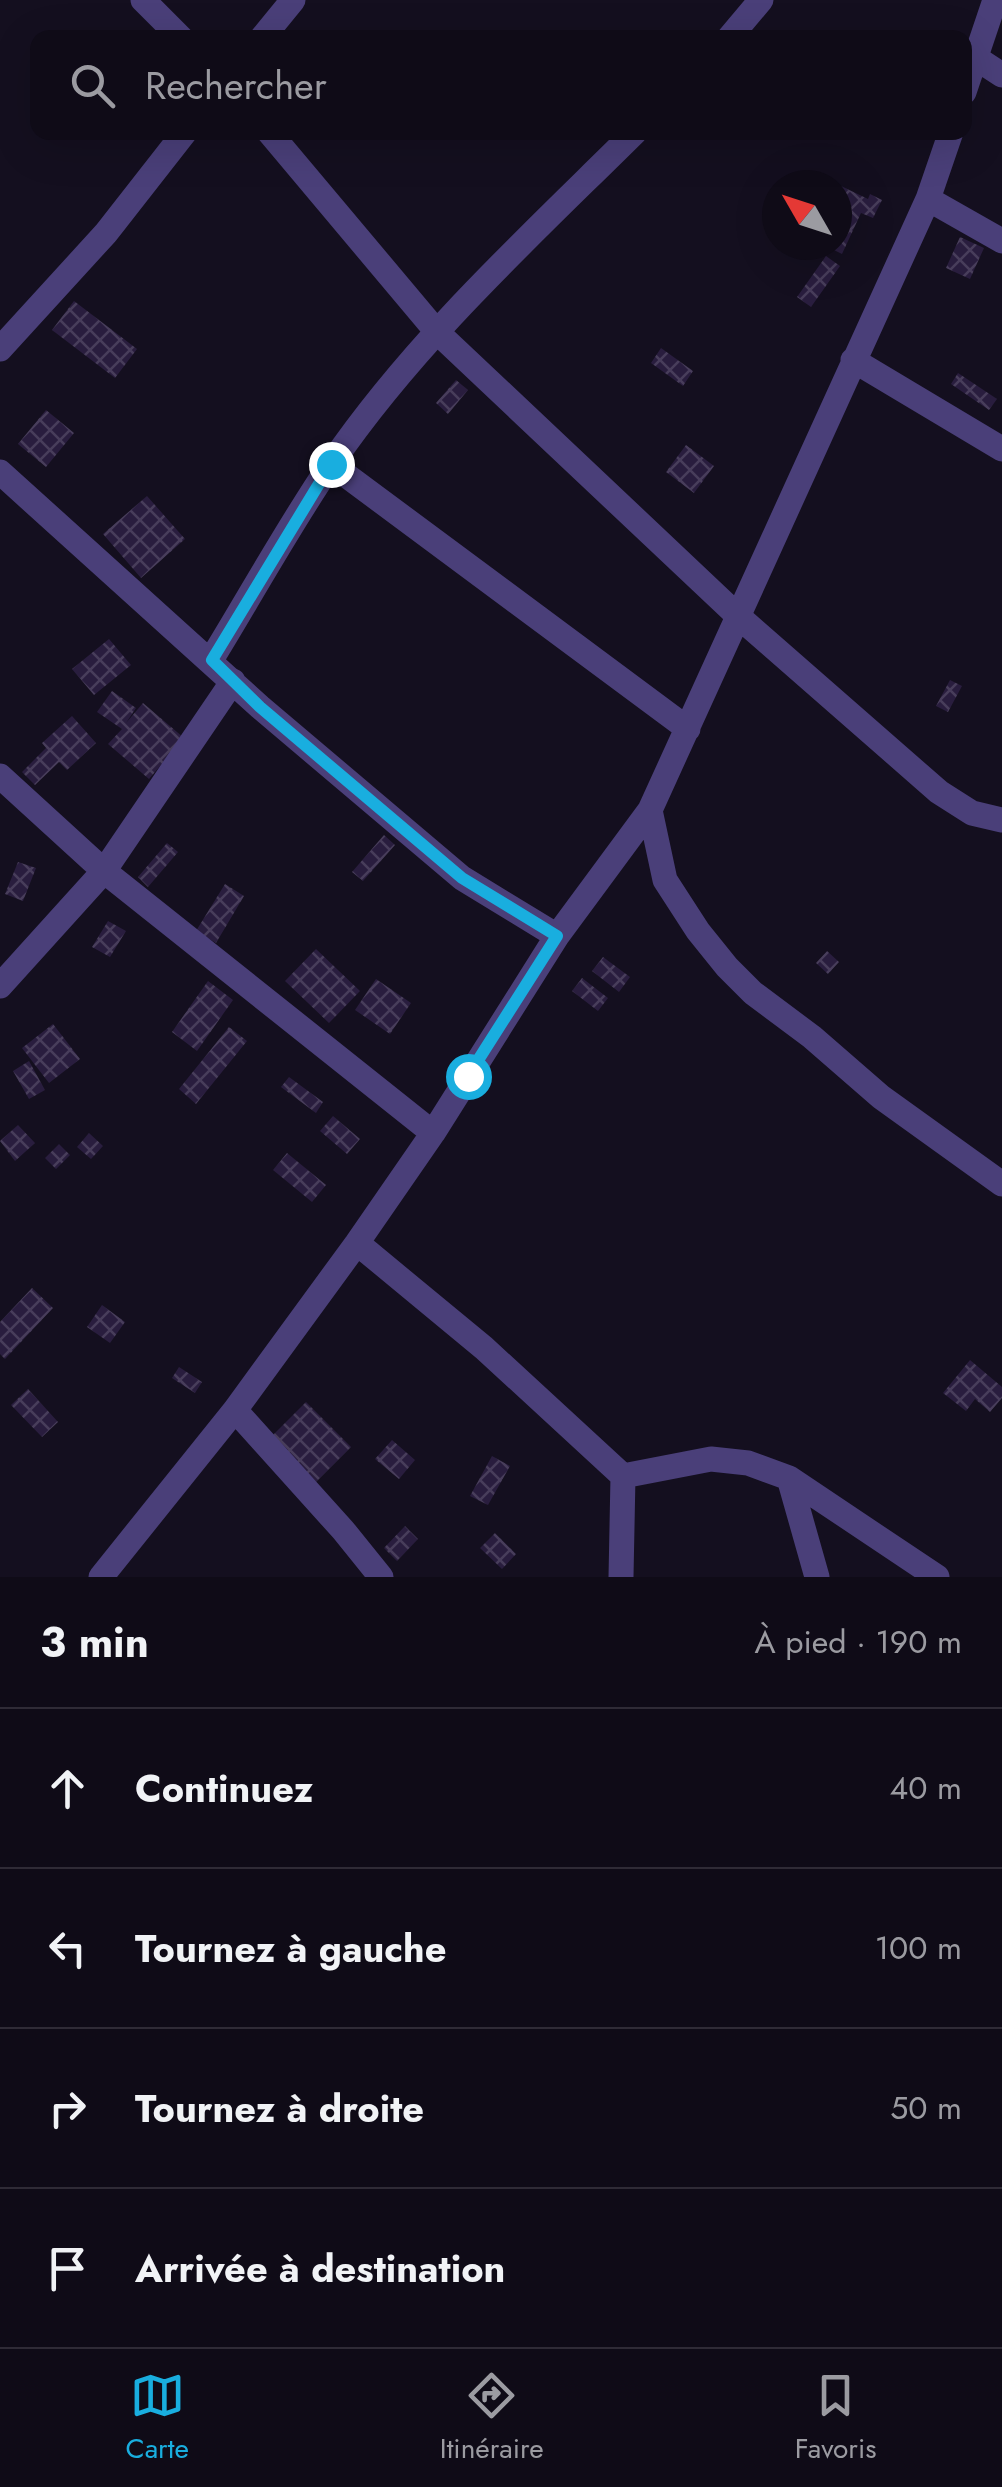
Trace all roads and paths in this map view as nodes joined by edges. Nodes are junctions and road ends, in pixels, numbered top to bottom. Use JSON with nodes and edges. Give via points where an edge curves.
{"nodes":[{"id":1,"x":143,"y":0,"type":"edge"},
{"id":2,"x":293,"y":0,"type":"edge"},
{"id":3,"x":761,"y":0,"type":"edge"},
{"id":4,"x":995,"y":0,"type":"edge"},
{"id":5,"x":173,"y":30,"type":"edge"},
{"id":6,"x":269,"y":30,"type":"edge"},
{"id":7,"x":737,"y":30,"type":"edge"},
{"id":8,"x":976,"y":58,"type":"junction"},
{"id":9,"x":972,"y":69,"type":"edge"},
{"id":10,"x":1002,"y":75,"type":"edge"},
{"id":11,"x":179,"y":140,"type":"edge"},
{"id":12,"x":276,"y":140,"type":"edge"},
{"id":13,"x":627,"y":140,"type":"edge"},
{"id":14,"x":947,"y":140,"type":"edge"},
{"id":15,"x":928,"y":199,"type":"junction"},
{"id":16,"x":1002,"y":241,"type":"edge"},
{"id":17,"x":437,"y":332,"type":"junction"},
{"id":18,"x":0,"y":349,"type":"edge"},
{"id":19,"x":853,"y":360,"type":"junction"},
{"id":20,"x":1002,"y":449,"type":"edge"},
{"id":21,"x":331,"y":464,"type":"junction"},
{"id":22,"x":0,"y":472,"type":"edge"},
{"id":23,"x":739,"y":617,"type":"junction"},
{"id":24,"x":212,"y":660,"type":"junction"},
{"id":25,"x":232,"y":681,"type":"junction"},
{"id":26,"x":688,"y":729,"type":"junction"},
{"id":27,"x":0,"y":776,"type":"edge"},
{"id":28,"x":650,"y":810,"type":"junction"},
{"id":29,"x":1002,"y":820,"type":"edge"},
{"id":30,"x":104,"y":871,"type":"junction"},
{"id":31,"x":557,"y":936,"type":"junction"},
{"id":32,"x":0,"y":986,"type":"edge"},
{"id":33,"x":433,"y":1133,"type":"junction"},
{"id":34,"x":1002,"y":1184,"type":"edge"},
{"id":35,"x":358,"y":1243,"type":"junction"},
{"id":36,"x":235,"y":1410,"type":"junction"},
{"id":37,"x":623,"y":1476,"type":"junction"},
{"id":38,"x":788,"y":1478,"type":"junction"},
{"id":39,"x":618,"y":1572,"type":"edge"},
{"id":40,"x":101,"y":1577,"type":"edge"},
{"id":41,"x":381,"y":1577,"type":"edge"},
{"id":42,"x":817,"y":1577,"type":"edge"},
{"id":43,"x":937,"y":1577,"type":"edge"}],
"edges":[{"from":1,"to":5,"type":"street"},
{"from":2,"to":6,"type":"street"},
{"from":3,"to":7,"type":"street"},
{"from":4,"to":8,"type":"street"},
{"from":8,"to":9,"type":"street"},
{"from":8,"to":10,"type":"street"},
{"from":11,"to":18,"type":"street"},
{"from":12,"to":17,"type":"street"},
{"from":13,"to":17,"type":"street"},
{"from":14,"to":15,"type":"street"},
{"from":15,"to":16,"type":"street"},
{"from":15,"to":19,"type":"street"},
{"from":17,"to":21,"type":"street"},
{"from":17,"to":23,"type":"street"},
{"from":19,"to":20,"type":"street"},
{"from":19,"to":23,"type":"street"},
{"from":21,"to":24,"type":"street"},
{"from":21,"to":26,"type":"street"},
{"from":22,"to":24,"type":"street"},
{"from":23,"to":26,"type":"street"},
{"from":23,"to":29,"type":"street","via":[[939,792]]},
{"from":24,"to":25,"type":"street"},
{"from":25,"to":30,"type":"street"},
{"from":25,"to":31,"type":"street","via":[[462,878]]},
{"from":26,"to":28,"type":"street"},
{"from":27,"to":30,"type":"street"},
{"from":28,"to":31,"type":"street"},
{"from":28,"to":34,"type":"street","via":[[665,880],[727,966],[881,1097]]},
{"from":30,"to":32,"type":"street"},
{"from":30,"to":33,"type":"street"},
{"from":31,"to":33,"type":"street"},
{"from":33,"to":35,"type":"street"},
{"from":35,"to":36,"type":"street"},
{"from":35,"to":37,"type":"street"},
{"from":36,"to":40,"type":"street"},
{"from":36,"to":41,"type":"street"},
{"from":37,"to":38,"type":"street","via":[[711,1459]]},
{"from":37,"to":39,"type":"street"},
{"from":38,"to":42,"type":"street"},
{"from":38,"to":43,"type":"street"}]}
